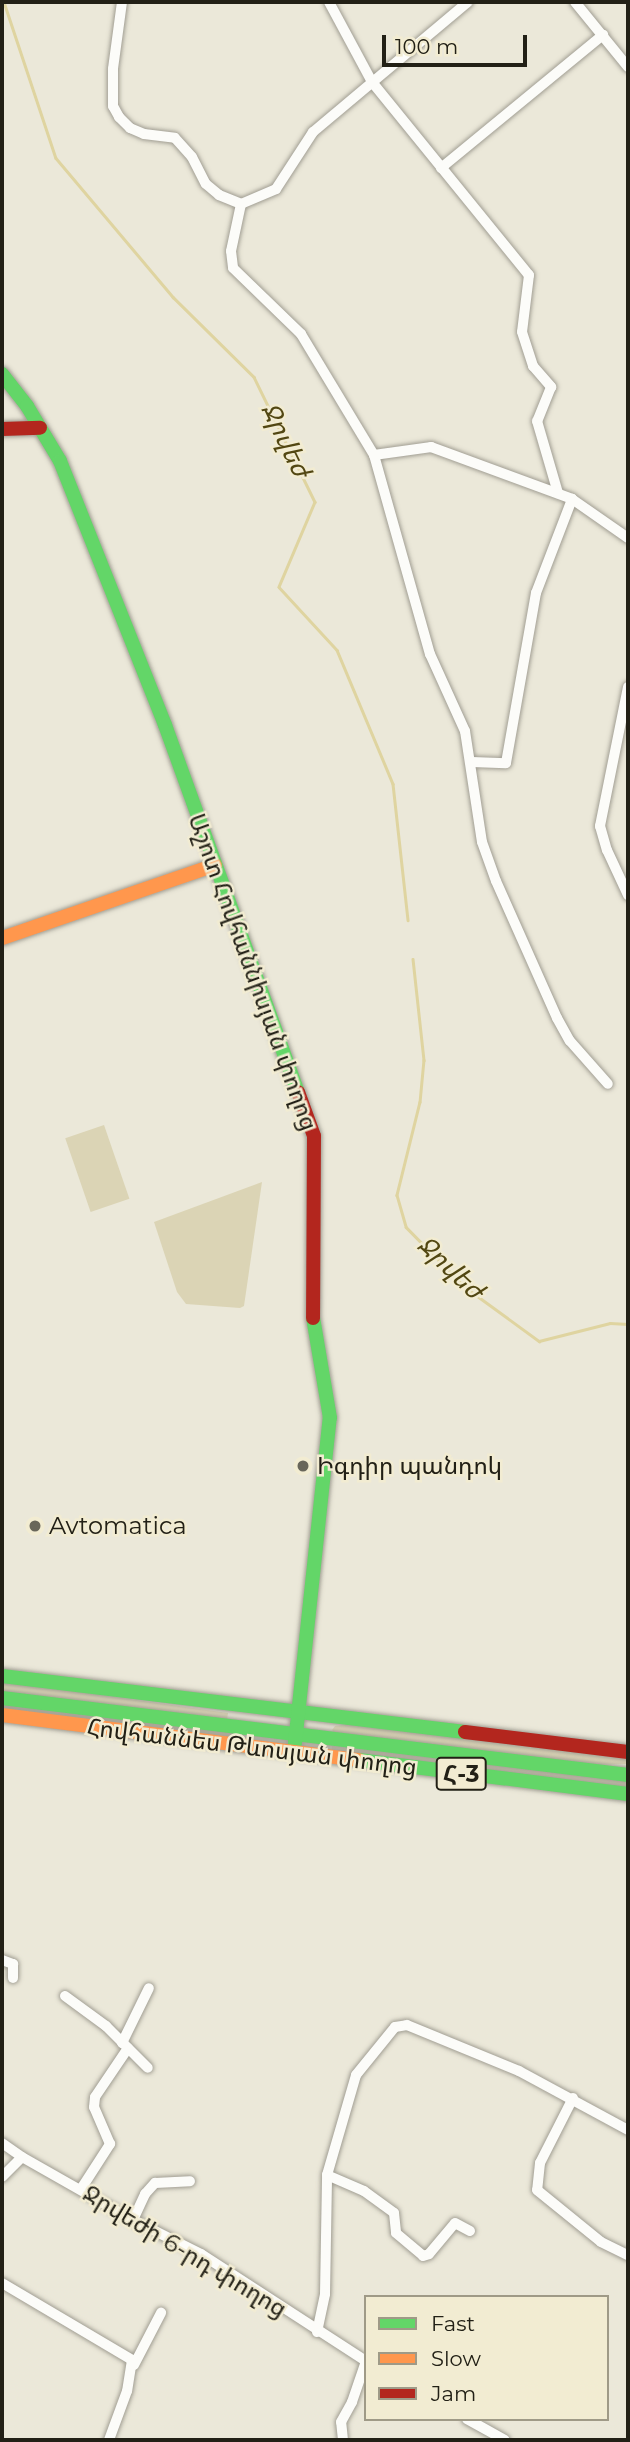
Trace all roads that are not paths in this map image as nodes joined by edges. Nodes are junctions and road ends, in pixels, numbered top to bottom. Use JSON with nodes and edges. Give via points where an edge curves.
{"nodes":[{"id":1,"x":122,"y":2,"type":"edge"},
{"id":2,"x":468,"y":2,"type":"edge"},
{"id":3,"x":575,"y":2,"type":"edge"},
{"id":4,"x":332,"y":3,"type":"edge"},
{"id":5,"x":603,"y":35,"type":"junction"},
{"id":6,"x":628,"y":67,"type":"edge"},
{"id":7,"x":372,"y":82,"type":"junction"},
{"id":8,"x":441,"y":168,"type":"junction"},
{"id":9,"x":241,"y":205,"type":"junction"},
{"id":10,"x":2,"y":374,"type":"edge"},
{"id":11,"x":40,"y":428,"type":"junction"},
{"id":12,"x":2,"y":429,"type":"edge"},
{"id":13,"x":374,"y":455,"type":"junction"},
{"id":14,"x":558,"y":493,"type":"junction"},
{"id":15,"x":572,"y":499,"type":"junction"},
{"id":16,"x":628,"y":538,"type":"edge"},
{"id":17,"x":628,"y":687,"type":"edge"},
{"id":18,"x":472,"y":762,"type":"junction"},
{"id":19,"x":215,"y":865,"type":"junction"},
{"id":20,"x":628,"y":895,"type":"edge"},
{"id":21,"x":2,"y":938,"type":"edge"},
{"id":22,"x":608,"y":1084,"type":"dead end"},
{"id":23,"x":2,"y":1676,"type":"edge"},
{"id":24,"x":2,"y":1698,"type":"edge"},
{"id":25,"x":298,"y":1711,"type":"junction"},
{"id":26,"x":2,"y":1715,"type":"edge"},
{"id":27,"x":296,"y":1736,"type":"junction"},
{"id":28,"x":294,"y":1751,"type":"junction"},
{"id":29,"x":628,"y":1752,"type":"edge"},
{"id":30,"x":628,"y":1775,"type":"edge"},
{"id":31,"x":628,"y":1794,"type":"edge"},
{"id":32,"x":2,"y":1960,"type":"edge"},
{"id":33,"x":13,"y":1979,"type":"dead end"},
{"id":34,"x":149,"y":1988,"type":"dead end"},
{"id":35,"x":65,"y":1996,"type":"dead end"},
{"id":36,"x":125,"y":2045,"type":"junction"},
{"id":37,"x":148,"y":2068,"type":"dead end"},
{"id":38,"x":573,"y":2098,"type":"junction"},
{"id":39,"x":628,"y":2130,"type":"edge"},
{"id":40,"x":2,"y":2143,"type":"edge"},
{"id":41,"x":22,"y":2157,"type":"junction"},
{"id":42,"x":327,"y":2175,"type":"junction"},
{"id":43,"x":2,"y":2177,"type":"edge"},
{"id":44,"x":190,"y":2181,"type":"dead end"},
{"id":45,"x":81,"y":2189,"type":"junction"},
{"id":46,"x":133,"y":2220,"type":"junction"},
{"id":47,"x":470,"y":2231,"type":"dead end"},
{"id":48,"x":628,"y":2255,"type":"edge"},
{"id":49,"x":2,"y":2283,"type":"edge"},
{"id":50,"x":161,"y":2314,"type":"dead end"},
{"id":51,"x":317,"y":2332,"type":"junction"},
{"id":52,"x":364,"y":2360,"type":"edge"},
{"id":53,"x":134,"y":2365,"type":"junction"},
{"id":54,"x":364,"y":2367,"type":"edge"},
{"id":55,"x":471,"y":2421,"type":"edge"},
{"id":56,"x":109,"y":2440,"type":"edge"},
{"id":57,"x":344,"y":2440,"type":"edge"},
{"id":58,"x":505,"y":2440,"type":"edge"}],
"edges":[{"from":1,"to":9,"type":"street","via":[[113,69],[113,106],[118,117],[144,134],[175,138],[192,156],[206,184]]},
{"from":2,"to":7,"type":"street"},
{"from":3,"to":5,"type":"street"},
{"from":4,"to":7,"type":"street"},
{"from":5,"to":6,"type":"street"},
{"from":5,"to":8,"type":"street"},
{"from":7,"to":8,"type":"street"},
{"from":7,"to":9,"type":"street","via":[[313,132],[276,189]]},
{"from":8,"to":14,"type":"street","via":[[529,275],[522,332],[533,366],[551,387],[537,421]]},
{"from":9,"to":13,"type":"street","via":[[231,251],[233,268],[301,334]]},
{"from":10,"to":11,"type":"street","name":"Աշոտ Հովհաննիսյան փողոց"},
{"from":11,"to":12,"type":"street"},
{"from":11,"to":19,"type":"street","name":"Աշոտ Հովհաննիսյան փողոց","via":[[60,461],[152,690]]},
{"from":13,"to":14,"type":"street","via":[[431,447]]},
{"from":13,"to":18,"type":"street","via":[[429,654],[465,731]]},
{"from":14,"to":15,"type":"street"},
{"from":15,"to":16,"type":"street"},
{"from":15,"to":18,"type":"street","via":[[536,593],[506,763]]},
{"from":17,"to":20,"type":"street","via":[[600,826]]},
{"from":18,"to":22,"type":"street","via":[[482,842],[498,884],[557,1018],[570,1041]]},
{"from":19,"to":21,"type":"street"},
{"from":19,"to":25,"type":"street","name":"Աշոտ Հովհաննիսյան փողոց","via":[[314,1136],[311,1307],[330,1418]]},
{"from":23,"to":25,"type":"street"},
{"from":24,"to":27,"type":"street","name":"Հովհաննես Թևոսյան փողոց","number":"Հ-3"},
{"from":25,"to":27,"type":"street","name":"Աշոտ Հովհաննիսյան փողոց"},
{"from":25,"to":29,"type":"street"},
{"from":26,"to":28,"type":"street","name":"Հովհաննես Թևոսյան փողոց","number":"Հ-3"},
{"from":27,"to":28,"type":"street","name":"Աշոտ Հովհաննիսյան փողոց"},
{"from":27,"to":30,"type":"street","name":"Հովհաննես Թևոսյան փողոց","number":"Հ-3"},
{"from":28,"to":31,"type":"street","name":"Հովհաննես Թևոսյան փողոց","number":"Հ-3"},
{"from":32,"to":33,"type":"street","via":[[13,1964]]},
{"from":34,"to":36,"type":"street"},
{"from":35,"to":36,"type":"street"},
{"from":36,"to":37,"type":"street"},
{"from":36,"to":45,"type":"street","via":[[95,2097],[94,2107],[110,2144]]},
{"from":38,"to":39,"type":"street"},
{"from":38,"to":42,"type":"street","via":[[401,2024],[377,2046],[356,2076]]},
{"from":38,"to":48,"type":"street","via":[[540,2163],[537,2190],[601,2242]]},
{"from":40,"to":41,"type":"street","name":"Ջրվեժի 6-րդ փողոց"},
{"from":41,"to":43,"type":"street"},
{"from":41,"to":45,"type":"street","name":"Ջրվեժի 6-րդ փողոց"},
{"from":42,"to":47,"type":"street","via":[[364,2191],[394,2213],[396,2234],[423,2256],[456,2223]]},
{"from":42,"to":51,"type":"street","via":[[325,2294]]},
{"from":44,"to":46,"type":"street","via":[[155,2183]]},
{"from":45,"to":46,"type":"street","name":"Ջրվեժի 6-րդ փողոց"},
{"from":46,"to":51,"type":"street","name":"Ջրվեժի 6-րդ փողոց","via":[[201,2255]]},
{"from":49,"to":53,"type":"street","via":[[128,2356]]},
{"from":50,"to":53,"type":"street"},
{"from":51,"to":52,"type":"street","name":"Ջրվեժի 6-րդ փողոց"},
{"from":53,"to":56,"type":"street"},
{"from":54,"to":57,"type":"street","via":[[341,2423]]},
{"from":55,"to":58,"type":"street"}]}
